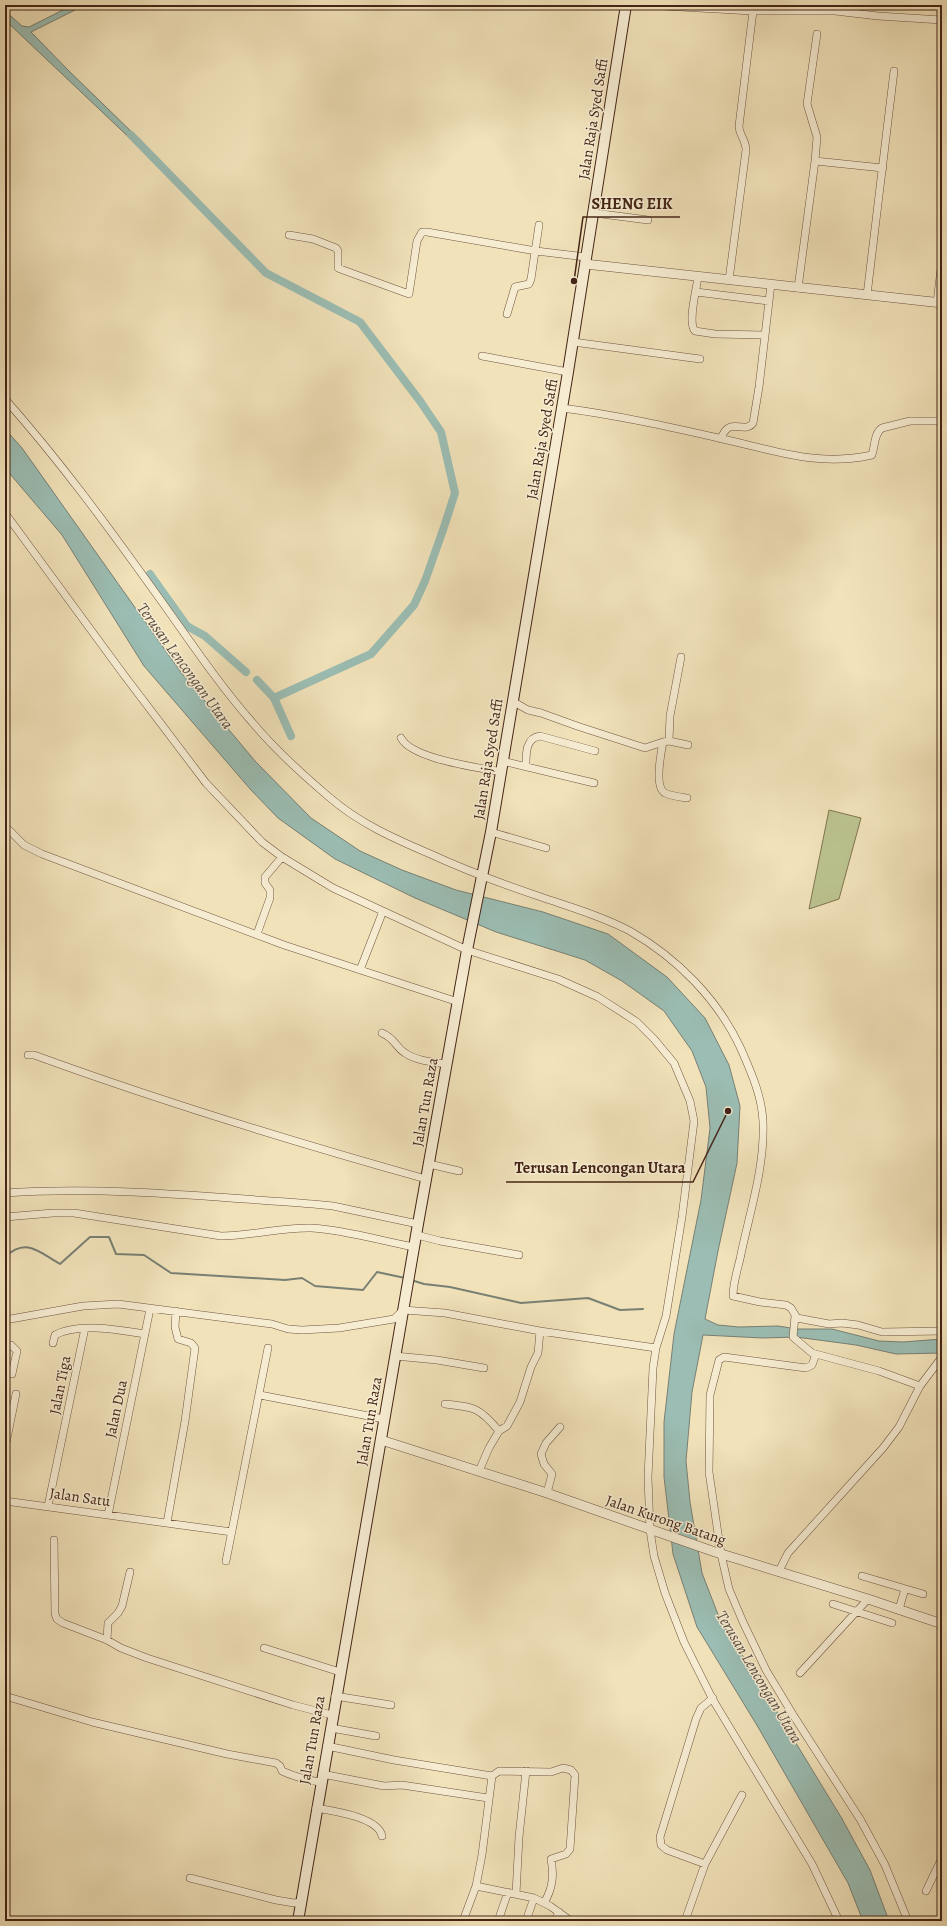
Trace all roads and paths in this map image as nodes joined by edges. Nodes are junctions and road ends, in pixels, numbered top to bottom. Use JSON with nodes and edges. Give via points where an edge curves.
{"nodes":[{"id":1,"x":626,"y":5,"type":"edge"},
{"id":2,"x":645,"y":5,"type":"edge"},
{"id":3,"x":754,"y":11,"type":"junction"},
{"id":4,"x":942,"y":20,"type":"edge"},
{"id":5,"x":817,"y":34,"type":"dead end"},
{"id":6,"x":894,"y":71,"type":"dead end"},
{"id":7,"x":815,"y":161,"type":"junction"},
{"id":8,"x":883,"y":168,"type":"junction"},
{"id":9,"x":594,"y":213,"type":"junction"},
{"id":10,"x":648,"y":220,"type":"dead end"},
{"id":11,"x":540,"y":224,"type":"dead end"},
{"id":12,"x":289,"y":235,"type":"dead end"},
{"id":13,"x":536,"y":251,"type":"junction"},
{"id":14,"x":586,"y":260,"type":"junction"},
{"id":15,"x":942,"y":260,"type":"edge"},
{"id":16,"x":698,"y":276,"type":"junction"},
{"id":17,"x":729,"y":280,"type":"junction"},
{"id":18,"x":771,"y":284,"type":"junction"},
{"id":19,"x":798,"y":288,"type":"junction"},
{"id":20,"x":696,"y":292,"type":"junction"},
{"id":21,"x":867,"y":295,"type":"junction"},
{"id":22,"x":769,"y":301,"type":"junction"},
{"id":23,"x":939,"y":303,"type":"edge"},
{"id":24,"x":507,"y":314,"type":"dead end"},
{"id":25,"x":765,"y":335,"type":"junction"},
{"id":26,"x":573,"y":342,"type":"junction"},
{"id":27,"x":482,"y":356,"type":"dead end"},
{"id":28,"x":700,"y":359,"type":"dead end"},
{"id":29,"x":568,"y":372,"type":"junction"},
{"id":30,"x":5,"y":400,"type":"edge"},
{"id":31,"x":562,"y":408,"type":"junction"},
{"id":32,"x":942,"y":421,"type":"edge"},
{"id":33,"x":721,"y":439,"type":"junction"},
{"id":34,"x":5,"y":513,"type":"edge"},
{"id":35,"x":681,"y":657,"type":"dead end"},
{"id":36,"x":512,"y":701,"type":"junction"},
{"id":37,"x":401,"y":738,"type":"dead end"},
{"id":38,"x":666,"y":741,"type":"junction"},
{"id":39,"x":688,"y":746,"type":"dead end"},
{"id":40,"x":595,"y":751,"type":"dead end"},
{"id":41,"x":502,"y":761,"type":"junction"},
{"id":42,"x":526,"y":767,"type":"junction"},
{"id":43,"x":500,"y":772,"type":"junction"},
{"id":44,"x":594,"y":782,"type":"dead end"},
{"id":45,"x":687,"y":798,"type":"dead end"},
{"id":46,"x":5,"y":826,"type":"edge"},
{"id":47,"x":491,"y":832,"type":"junction"},
{"id":48,"x":546,"y":848,"type":"dead end"},
{"id":49,"x":282,"y":857,"type":"junction"},
{"id":50,"x":482,"y":879,"type":"junction"},
{"id":51,"x":383,"y":911,"type":"junction"},
{"id":52,"x":472,"y":926,"type":"joint"},
{"id":53,"x":258,"y":934,"type":"junction"},
{"id":54,"x":467,"y":950,"type":"junction"},
{"id":55,"x":360,"y":970,"type":"junction"},
{"id":56,"x":458,"y":1002,"type":"junction"},
{"id":57,"x":382,"y":1033,"type":"dead end"},
{"id":58,"x":28,"y":1055,"type":"dead end"},
{"id":59,"x":447,"y":1064,"type":"junction"},
{"id":60,"x":429,"y":1164,"type":"junction"},
{"id":61,"x":459,"y":1171,"type":"dead end"},
{"id":62,"x":426,"y":1179,"type":"junction"},
{"id":63,"x":5,"y":1193,"type":"edge"},
{"id":64,"x":5,"y":1217,"type":"edge"},
{"id":65,"x":418,"y":1224,"type":"junction"},
{"id":66,"x":417,"y":1235,"type":"junction"},
{"id":67,"x":414,"y":1247,"type":"junction"},
{"id":68,"x":519,"y":1255,"type":"dead end"},
{"id":69,"x":150,"y":1309,"type":"junction"},
{"id":70,"x":404,"y":1310,"type":"junction"},
{"id":71,"x":176,"y":1311,"type":"junction"},
{"id":72,"x":795,"y":1316,"type":"junction"},
{"id":73,"x":5,"y":1320,"type":"edge"},
{"id":74,"x":85,"y":1328,"type":"junction"},
{"id":75,"x":540,"y":1331,"type":"junction"},
{"id":76,"x":942,"y":1331,"type":"edge"},
{"id":77,"x":145,"y":1334,"type":"junction"},
{"id":78,"x":53,"y":1343,"type":"dead end"},
{"id":79,"x":5,"y":1346,"type":"edge"},
{"id":80,"x":268,"y":1348,"type":"dead end"},
{"id":81,"x":656,"y":1348,"type":"junction"},
{"id":82,"x":816,"y":1354,"type":"junction"},
{"id":83,"x":395,"y":1356,"type":"junction"},
{"id":84,"x":942,"y":1357,"type":"edge"},
{"id":85,"x":484,"y":1368,"type":"dead end"},
{"id":86,"x":12,"y":1374,"type":"dead end"},
{"id":87,"x":920,"y":1386,"type":"junction"},
{"id":88,"x":16,"y":1394,"type":"dead end"},
{"id":89,"x":260,"y":1395,"type":"junction"},
{"id":90,"x":445,"y":1404,"type":"dead end"},
{"id":91,"x":384,"y":1419,"type":"junction"},
{"id":92,"x":560,"y":1427,"type":"dead end"},
{"id":93,"x":499,"y":1431,"type":"junction"},
{"id":94,"x":381,"y":1440,"type":"junction"},
{"id":95,"x":5,"y":1448,"type":"edge"},
{"id":96,"x":479,"y":1472,"type":"junction"},
{"id":97,"x":547,"y":1493,"type":"junction"},
{"id":98,"x":5,"y":1500,"type":"edge"},
{"id":99,"x":48,"y":1506,"type":"junction"},
{"id":100,"x":108,"y":1515,"type":"junction"},
{"id":101,"x":167,"y":1523,"type":"junction"},
{"id":102,"x":650,"y":1530,"type":"junction"},
{"id":103,"x":232,"y":1532,"type":"junction"},
{"id":104,"x":54,"y":1540,"type":"dead end"},
{"id":105,"x":718,"y":1553,"type":"junction"},
{"id":106,"x":226,"y":1561,"type":"dead end"},
{"id":107,"x":779,"y":1571,"type":"junction"},
{"id":108,"x":130,"y":1572,"type":"dead end"},
{"id":109,"x":862,"y":1576,"type":"dead end"},
{"id":110,"x":905,"y":1589,"type":"junction"},
{"id":111,"x":923,"y":1594,"type":"dead end"},
{"id":112,"x":868,"y":1599,"type":"junction"},
{"id":113,"x":833,"y":1604,"type":"dead end"},
{"id":114,"x":899,"y":1609,"type":"junction"},
{"id":115,"x":856,"y":1612,"type":"junction"},
{"id":116,"x":892,"y":1623,"type":"dead end"},
{"id":117,"x":942,"y":1624,"type":"edge"},
{"id":118,"x":107,"y":1640,"type":"junction"},
{"id":119,"x":264,"y":1648,"type":"dead end"},
{"id":120,"x":340,"y":1672,"type":"junction"},
{"id":121,"x":800,"y":1673,"type":"dead end"},
{"id":122,"x":5,"y":1696,"type":"edge"},
{"id":123,"x":335,"y":1696,"type":"junction"},
{"id":124,"x":713,"y":1698,"type":"junction"},
{"id":125,"x":391,"y":1705,"type":"dead end"},
{"id":126,"x":332,"y":1715,"type":"junction"},
{"id":127,"x":331,"y":1728,"type":"junction"},
{"id":128,"x":376,"y":1736,"type":"dead end"},
{"id":129,"x":327,"y":1746,"type":"junction"},
{"id":130,"x":526,"y":1771,"type":"junction"},
{"id":131,"x":492,"y":1776,"type":"junction"},
{"id":132,"x":321,"y":1778,"type":"junction"},
{"id":133,"x":742,"y":1795,"type":"dead end"},
{"id":134,"x":488,"y":1798,"type":"junction"},
{"id":135,"x":316,"y":1808,"type":"junction"},
{"id":136,"x":382,"y":1836,"type":"dead end"},
{"id":137,"x":942,"y":1858,"type":"edge"},
{"id":138,"x":705,"y":1864,"type":"junction"},
{"id":139,"x":190,"y":1878,"type":"dead end"},
{"id":140,"x":476,"y":1886,"type":"junction"},
{"id":141,"x":926,"y":1891,"type":"dead end"},
{"id":142,"x":508,"y":1892,"type":"junction"},
{"id":143,"x":516,"y":1894,"type":"junction"},
{"id":144,"x":534,"y":1898,"type":"junction"},
{"id":145,"x":301,"y":1902,"type":"junction"},
{"id":146,"x":544,"y":1903,"type":"junction"},
{"id":147,"x":559,"y":1912,"type":"junction"},
{"id":148,"x":298,"y":1921,"type":"edge"},
{"id":149,"x":463,"y":1921,"type":"edge"},
{"id":150,"x":498,"y":1921,"type":"edge"},
{"id":151,"x":526,"y":1921,"type":"edge"},
{"id":152,"x":555,"y":1921,"type":"edge"},
{"id":153,"x":571,"y":1921,"type":"edge"},
{"id":154,"x":685,"y":1921,"type":"edge"},
{"id":155,"x":839,"y":1921,"type":"edge"},
{"id":156,"x":908,"y":1921,"type":"edge"}],
"edges":[{"from":1,"to":9,"type":"main road","name":"Jalan Raja Syed Saffi"},
{"from":2,"to":3,"type":"street"},
{"from":3,"to":4,"type":"street","via":[[835,11]]},
{"from":3,"to":17,"type":"street","via":[[739,126],[746,150]]},
{"from":5,"to":7,"type":"street","via":[[807,104],[816,137]]},
{"from":6,"to":8,"type":"street"},
{"from":7,"to":8,"type":"street"},
{"from":7,"to":19,"type":"street"},
{"from":8,"to":21,"type":"street"},
{"from":9,"to":10,"type":"street"},
{"from":9,"to":14,"type":"main road","name":"Jalan Raja Syed Saffi"},
{"from":11,"to":13,"type":"street"},
{"from":12,"to":13,"type":"street","via":[[313,239],[336,248],[338,268],[409,294],[417,241],[422,232]]},
{"from":13,"to":14,"type":"street"},
{"from":13,"to":24,"type":"street","via":[[529,284],[515,287]]},
{"from":14,"to":16,"type":"street"},
{"from":14,"to":26,"type":"main road","name":"Jalan Raja Syed Saffi"},
{"from":15,"to":23,"type":"street"},
{"from":16,"to":17,"type":"street"},
{"from":16,"to":20,"type":"street"},
{"from":17,"to":18,"type":"street"},
{"from":18,"to":19,"type":"street"},
{"from":18,"to":22,"type":"street"},
{"from":19,"to":21,"type":"street"},
{"from":20,"to":22,"type":"street"},
{"from":20,"to":25,"type":"street","via":[[691,324],[695,331]]},
{"from":21,"to":23,"type":"street"},
{"from":22,"to":25,"type":"street"},
{"from":25,"to":33,"type":"street","via":[[753,423],[747,427],[729,427]]},
{"from":26,"to":28,"type":"street"},
{"from":26,"to":29,"type":"main road","name":"Jalan Raja Syed Saffi"},
{"from":27,"to":29,"type":"street"},
{"from":29,"to":31,"type":"main road","name":"Jalan Raja Syed Saffi"},
{"from":30,"to":50,"type":"street","via":[[56,460],[251,721],[290,762],[356,818],[381,833]]},
{"from":31,"to":33,"type":"street","via":[[614,416]]},
{"from":31,"to":36,"type":"main road","name":"Jalan Raja Syed Saffi"},
{"from":32,"to":33,"type":"street","via":[[910,421],[882,428],[876,435],[872,455],[847,460],[795,457]]},
{"from":34,"to":49,"type":"street","via":[[206,782],[262,842]]},
{"from":35,"to":38,"type":"street"},
{"from":36,"to":38,"type":"street","via":[[528,710],[645,748]]},
{"from":36,"to":41,"type":"main road","name":"Jalan Raja Syed Saffi"},
{"from":37,"to":43,"type":"street","via":[[409,748],[425,754]]},
{"from":38,"to":39,"type":"street"},
{"from":38,"to":45,"type":"street","via":[[659,776],[660,788],[665,793]]},
{"from":40,"to":42,"type":"street","via":[[540,736],[533,737],[526,753]]},
{"from":41,"to":42,"type":"street"},
{"from":41,"to":43,"type":"main road","name":"Jalan Raja Syed Saffi"},
{"from":42,"to":44,"type":"street"},
{"from":43,"to":47,"type":"main road","name":"Jalan Raja Syed Saffi"},
{"from":46,"to":53,"type":"street","via":[[24,845],[42,854]]},
{"from":47,"to":48,"type":"street"},
{"from":47,"to":50,"type":"main road","name":"Jalan Raja Syed Saffi"},
{"from":49,"to":51,"type":"street","via":[[333,888]]},
{"from":49,"to":53,"type":"street","via":[[265,877],[270,898]]},
{"from":50,"to":52,"type":"main road","name":"Jalan Raja Syed Saffi"},
{"from":50,"to":72,"type":"street","via":[[587,913],[628,930],[682,968],[715,1005],[733,1033],[750,1071],[763,1119],[760,1169],[732,1294],[735,1297],[786,1305]]},
{"from":51,"to":54,"type":"street"},
{"from":51,"to":55,"type":"street"},
{"from":52,"to":54,"type":"main road","name":"Jalan Tun Raza"},
{"from":53,"to":55,"type":"street"},
{"from":54,"to":56,"type":"main road","name":"Jalan Tun Raza"},
{"from":54,"to":81,"type":"street","via":[[558,979],[598,997],[627,1015],[646,1031],[666,1052],[681,1077],[693,1112],[693,1132],[666,1316]]},
{"from":55,"to":56,"type":"street"},
{"from":56,"to":59,"type":"main road","name":"Jalan Tun Raza"},
{"from":57,"to":59,"type":"street","via":[[410,1056]]},
{"from":58,"to":62,"type":"street","via":[[308,1146]]},
{"from":59,"to":60,"type":"main road","name":"Jalan Tun Raza"},
{"from":60,"to":61,"type":"street"},
{"from":60,"to":62,"type":"main road","name":"Jalan Tun Raza"},
{"from":62,"to":65,"type":"main road","name":"Jalan Tun Raza"},
{"from":63,"to":65,"type":"street","via":[[112,1192],[313,1204]]},
{"from":64,"to":67,"type":"street","via":[[74,1213],[220,1236],[312,1228]]},
{"from":65,"to":66,"type":"main road","name":"Jalan Tun Raza"},
{"from":66,"to":67,"type":"main road","name":"Jalan Tun Raza"},
{"from":66,"to":68,"type":"street"},
{"from":67,"to":70,"type":"main road","name":"Jalan Tun Raza"},
{"from":69,"to":71,"type":"street"},
{"from":69,"to":73,"type":"street","via":[[104,1304]]},
{"from":69,"to":77,"type":"street","name":"Jalan Dua"},
{"from":70,"to":71,"type":"street","via":[[394,1319],[339,1328],[302,1330]]},
{"from":70,"to":75,"type":"street","via":[[445,1313]]},
{"from":70,"to":83,"type":"main road","name":"Jalan Tun Raza"},
{"from":71,"to":101,"type":"street","via":[[175,1327],[178,1339],[191,1343],[194,1348],[185,1421]]},
{"from":72,"to":76,"type":"street","via":[[798,1319],[819,1322],[858,1325],[882,1332]]},
{"from":72,"to":82,"type":"street","via":[[793,1337]]},
{"from":74,"to":77,"type":"street"},
{"from":74,"to":78,"type":"street","via":[[55,1335]]},
{"from":74,"to":99,"type":"street","name":"Jalan Tiga"},
{"from":75,"to":81,"type":"street"},
{"from":75,"to":93,"type":"street","via":[[538,1353],[520,1402],[507,1426]]},
{"from":77,"to":100,"type":"street","name":"Jalan Dua"},
{"from":79,"to":86,"type":"street","via":[[10,1345],[17,1351]]},
{"from":80,"to":89,"type":"street"},
{"from":81,"to":102,"type":"street","via":[[648,1477]]},
{"from":82,"to":87,"type":"street","via":[[879,1371]]},
{"from":82,"to":105,"type":"street","via":[[812,1365],[806,1368],[724,1357],[719,1360],[710,1395],[709,1472]]},
{"from":83,"to":85,"type":"street"},
{"from":83,"to":91,"type":"main road","name":"Jalan Tun Raza"},
{"from":84,"to":87,"type":"street"},
{"from":87,"to":107,"type":"street","via":[[899,1427],[883,1448],[788,1553]]},
{"from":88,"to":95,"type":"street"},
{"from":89,"to":91,"type":"street"},
{"from":89,"to":103,"type":"street"},
{"from":90,"to":93,"type":"street","via":[[475,1408]]},
{"from":91,"to":94,"type":"main road","name":"Jalan Tun Raza"},
{"from":92,"to":97,"type":"street","via":[[546,1443],[541,1454],[544,1464],[552,1474]]},
{"from":93,"to":96,"type":"street"},
{"from":94,"to":96,"type":"street","name":"Jalan Kurong Batang"},
{"from":94,"to":120,"type":"main road","name":"Jalan Tun Raza"},
{"from":96,"to":97,"type":"street","name":"Jalan Kurong Batang"},
{"from":97,"to":102,"type":"street","name":"Jalan Kurong Batang"},
{"from":98,"to":99,"type":"street","name":"Jalan Satu"},
{"from":99,"to":100,"type":"street","name":"Jalan Satu"},
{"from":100,"to":101,"type":"street","name":"Jalan Satu"},
{"from":101,"to":103,"type":"street","name":"Jalan Satu"},
{"from":102,"to":105,"type":"street","name":"Jalan Kurong Batang"},
{"from":102,"to":124,"type":"street","via":[[654,1556],[665,1594],[684,1642]]},
{"from":103,"to":106,"type":"street"},
{"from":104,"to":118,"type":"street","via":[[54,1614],[63,1623]]},
{"from":105,"to":107,"type":"street","name":"Jalan Kurong Batang"},
{"from":105,"to":156,"type":"street","via":[[729,1589],[766,1670],[860,1819],[885,1864]]},
{"from":107,"to":112,"type":"street","name":"Jalan Kurong Batang"},
{"from":108,"to":118,"type":"street","via":[[122,1606],[108,1623]]},
{"from":109,"to":110,"type":"street"},
{"from":110,"to":111,"type":"street"},
{"from":110,"to":114,"type":"street"},
{"from":112,"to":114,"type":"street","name":"Jalan Kurong Batang"},
{"from":112,"to":115,"type":"street"},
{"from":113,"to":115,"type":"street"},
{"from":114,"to":117,"type":"street","name":"Jalan Kurong Batang"},
{"from":115,"to":116,"type":"street"},
{"from":115,"to":121,"type":"street"},
{"from":118,"to":126,"type":"street","via":[[120,1648],[176,1668]]},
{"from":119,"to":120,"type":"street"},
{"from":120,"to":123,"type":"main road","name":"Jalan Tun Raza"},
{"from":122,"to":132,"type":"street","via":[[92,1722],[276,1763],[282,1771],[298,1778]]},
{"from":123,"to":125,"type":"street"},
{"from":123,"to":126,"type":"main road","name":"Jalan Tun Raza"},
{"from":124,"to":138,"type":"street","via":[[701,1708],[696,1719],[660,1837],[661,1845],[666,1850]]},
{"from":124,"to":155,"type":"street","via":[[812,1864]]},
{"from":126,"to":127,"type":"main road","name":"Jalan Tun Raza"},
{"from":127,"to":128,"type":"street"},
{"from":127,"to":129,"type":"main road","name":"Jalan Tun Raza"},
{"from":129,"to":131,"type":"street"},
{"from":129,"to":132,"type":"main road","name":"Jalan Tun Raza"},
{"from":130,"to":131,"type":"street","via":[[499,1771]]},
{"from":130,"to":143,"type":"street"},
{"from":130,"to":146,"type":"street","via":[[551,1772],[567,1769],[574,1772],[576,1778],[570,1849],[566,1854],[551,1859],[553,1879]]},
{"from":131,"to":134,"type":"street"},
{"from":132,"to":134,"type":"street","via":[[384,1786],[402,1785]]},
{"from":132,"to":135,"type":"main road","name":"Jalan Tun Raza"},
{"from":133,"to":138,"type":"street"},
{"from":134,"to":140,"type":"street"},
{"from":135,"to":136,"type":"street","via":[[376,1825]]},
{"from":135,"to":145,"type":"main road","name":"Jalan Tun Raza"},
{"from":137,"to":141,"type":"street"},
{"from":138,"to":154,"type":"street"},
{"from":139,"to":145,"type":"street","via":[[276,1900]]},
{"from":140,"to":142,"type":"street"},
{"from":140,"to":149,"type":"street"},
{"from":142,"to":143,"type":"street"},
{"from":142,"to":150,"type":"street"},
{"from":143,"to":144,"type":"street"},
{"from":144,"to":146,"type":"street"},
{"from":144,"to":151,"type":"street"},
{"from":145,"to":148,"type":"main road","name":"Jalan Tun Raza"},
{"from":146,"to":147,"type":"street"},
{"from":147,"to":152,"type":"street"},
{"from":147,"to":153,"type":"street"}]}
